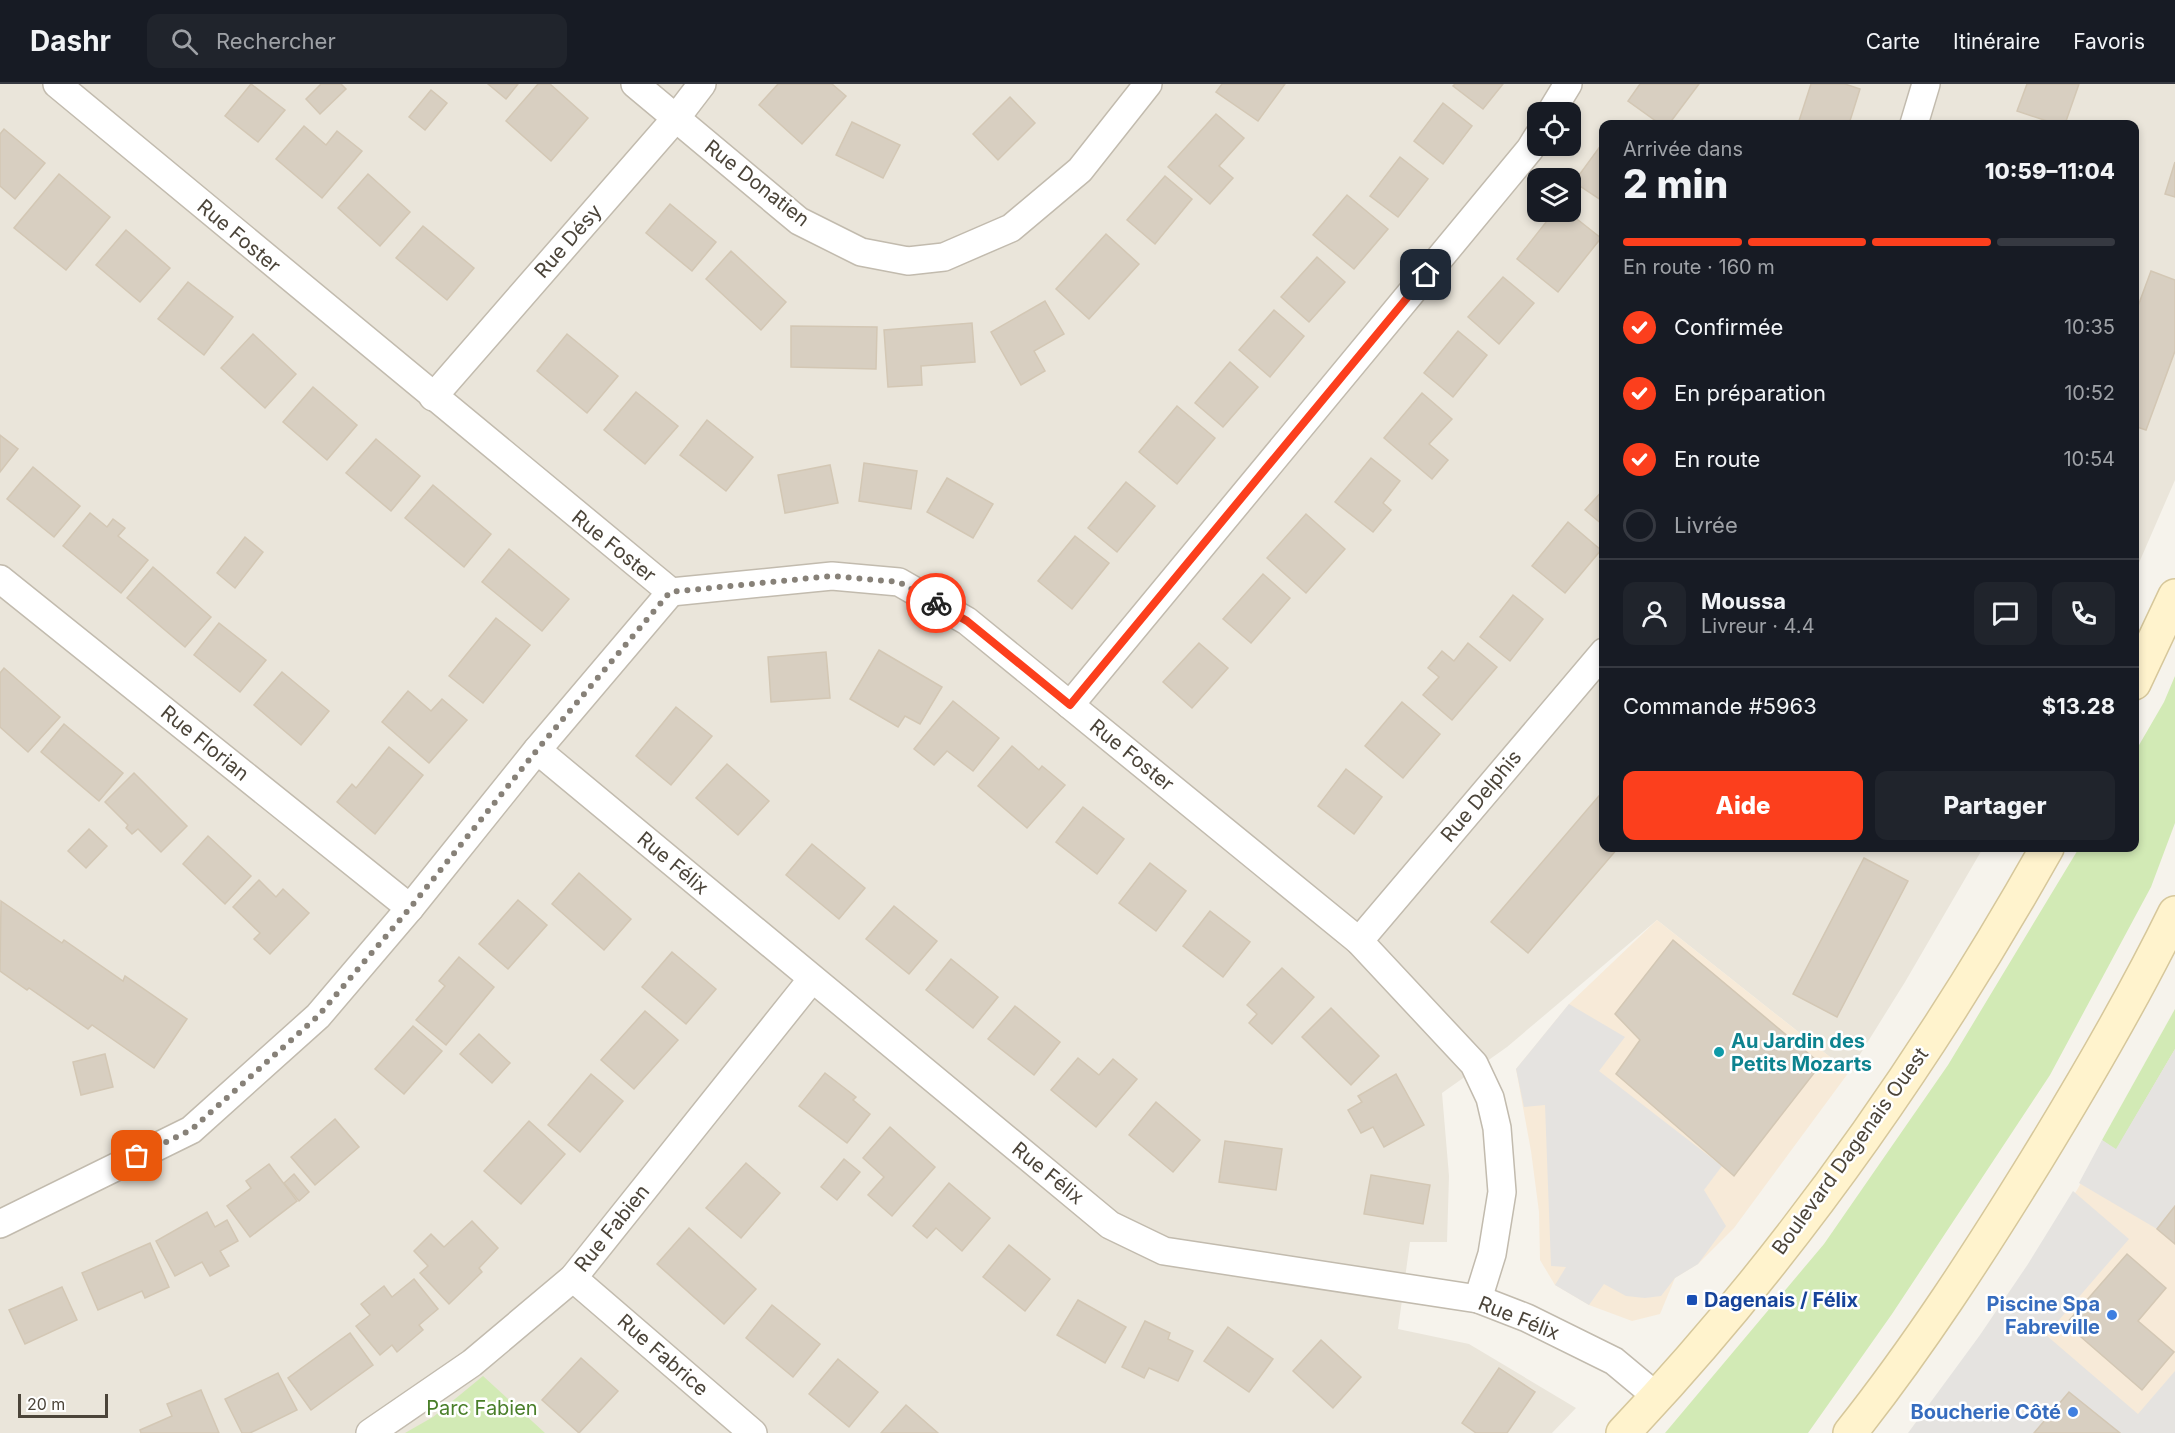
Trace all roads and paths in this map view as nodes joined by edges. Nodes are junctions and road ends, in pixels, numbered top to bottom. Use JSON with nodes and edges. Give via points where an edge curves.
{"nodes":[{"id":1,"x":57,"y":84,"type":"edge"},
{"id":2,"x":634,"y":84,"type":"edge"},
{"id":3,"x":702,"y":84,"type":"edge"},
{"id":4,"x":1148,"y":84,"type":"edge"},
{"id":5,"x":1568,"y":84,"type":"edge"},
{"id":6,"x":1926,"y":84,"type":"edge"},
{"id":7,"x":1557,"y":102,"type":"edge"},
{"id":8,"x":675,"y":117,"type":"junction"},
{"id":9,"x":1915,"y":120,"type":"edge"},
{"id":10,"x":1527,"y":152,"type":"edge"},
{"id":11,"x":433,"y":397,"type":"junction"},
{"id":12,"x":0,"y":579,"type":"edge"},
{"id":13,"x":670,"y":592,"type":"junction"},
{"id":14,"x":2175,"y":596,"type":"edge"},
{"id":15,"x":1599,"y":658,"type":"edge"},
{"id":16,"x":2139,"y":672,"type":"edge"},
{"id":17,"x":1070,"y":705,"type":"junction"},
{"id":18,"x":537,"y":750,"type":"junction"},
{"id":19,"x":2045,"y":852,"type":"edge"},
{"id":20,"x":410,"y":908,"type":"junction"},
{"id":21,"x":2175,"y":913,"type":"edge"},
{"id":22,"x":1359,"y":941,"type":"junction"},
{"id":23,"x":812,"y":979,"type":"junction"},
{"id":24,"x":0,"y":1224,"type":"edge"},
{"id":25,"x":573,"y":1278,"type":"junction"},
{"id":26,"x":1478,"y":1299,"type":"junction"},
{"id":27,"x":1656,"y":1396,"type":"junction"},
{"id":28,"x":370,"y":1433,"type":"edge"},
{"id":29,"x":753,"y":1433,"type":"edge"},
{"id":30,"x":1623,"y":1433,"type":"edge"},
{"id":31,"x":1850,"y":1433,"type":"edge"}],
"edges":[{"from":1,"to":11,"type":"street","name":"Rue Foster"},
{"from":2,"to":8,"type":"street","name":"Rue Donatien"},
{"from":3,"to":8,"type":"street","name":"Rue Désy"},
{"from":4,"to":8,"type":"street","name":"Rue Donatien","via":[[1080,170],[1011,228],[944,257],[908,261],[861,252],[799,221]]},
{"from":5,"to":7,"type":"street"},
{"from":6,"to":9,"type":"street"},
{"from":8,"to":11,"type":"street","name":"Rue Désy"},
{"from":10,"to":17,"type":"street"},
{"from":11,"to":13,"type":"street","name":"Rue Foster"},
{"from":12,"to":20,"type":"street","name":"Rue Florian"},
{"from":13,"to":17,"type":"street","name":"Rue Foster","via":[[832,576],[899,582],[967,621]]},
{"from":13,"to":18,"type":"street"},
{"from":14,"to":16,"type":"main road"},
{"from":15,"to":22,"type":"street","name":"Rue Delphis"},
{"from":17,"to":22,"type":"street","name":"Rue Foster"},
{"from":18,"to":20,"type":"street"},
{"from":18,"to":23,"type":"street","name":"Rue Félix"},
{"from":19,"to":27,"type":"main road","name":"Boulevard Dagenais Ouest","via":[[1960,994],[1857,1146],[1765,1269]]},
{"from":20,"to":24,"type":"street","via":[[318,1016],[191,1130]]},
{"from":21,"to":31,"type":"main road","via":[[2097,1058],[2013,1198],[1929,1326]]},
{"from":22,"to":26,"type":"street","name":"Rue Foster","via":[[1474,1064],[1490,1098],[1497,1128],[1502,1192],[1492,1254]]},
{"from":23,"to":25,"type":"street","name":"Rue Fabien"},
{"from":23,"to":26,"type":"street","name":"Rue Félix","via":[[1110,1225],[1164,1251]]},
{"from":25,"to":28,"type":"street","name":"Rue Fabien","via":[[472,1364]]},
{"from":25,"to":29,"type":"street","name":"Rue Fabrice"},
{"from":26,"to":27,"type":"street","name":"Rue Félix","via":[[1527,1318],[1614,1361]]},
{"from":27,"to":30,"type":"main road","name":"Boulevard Dagenais Ouest"}]}
